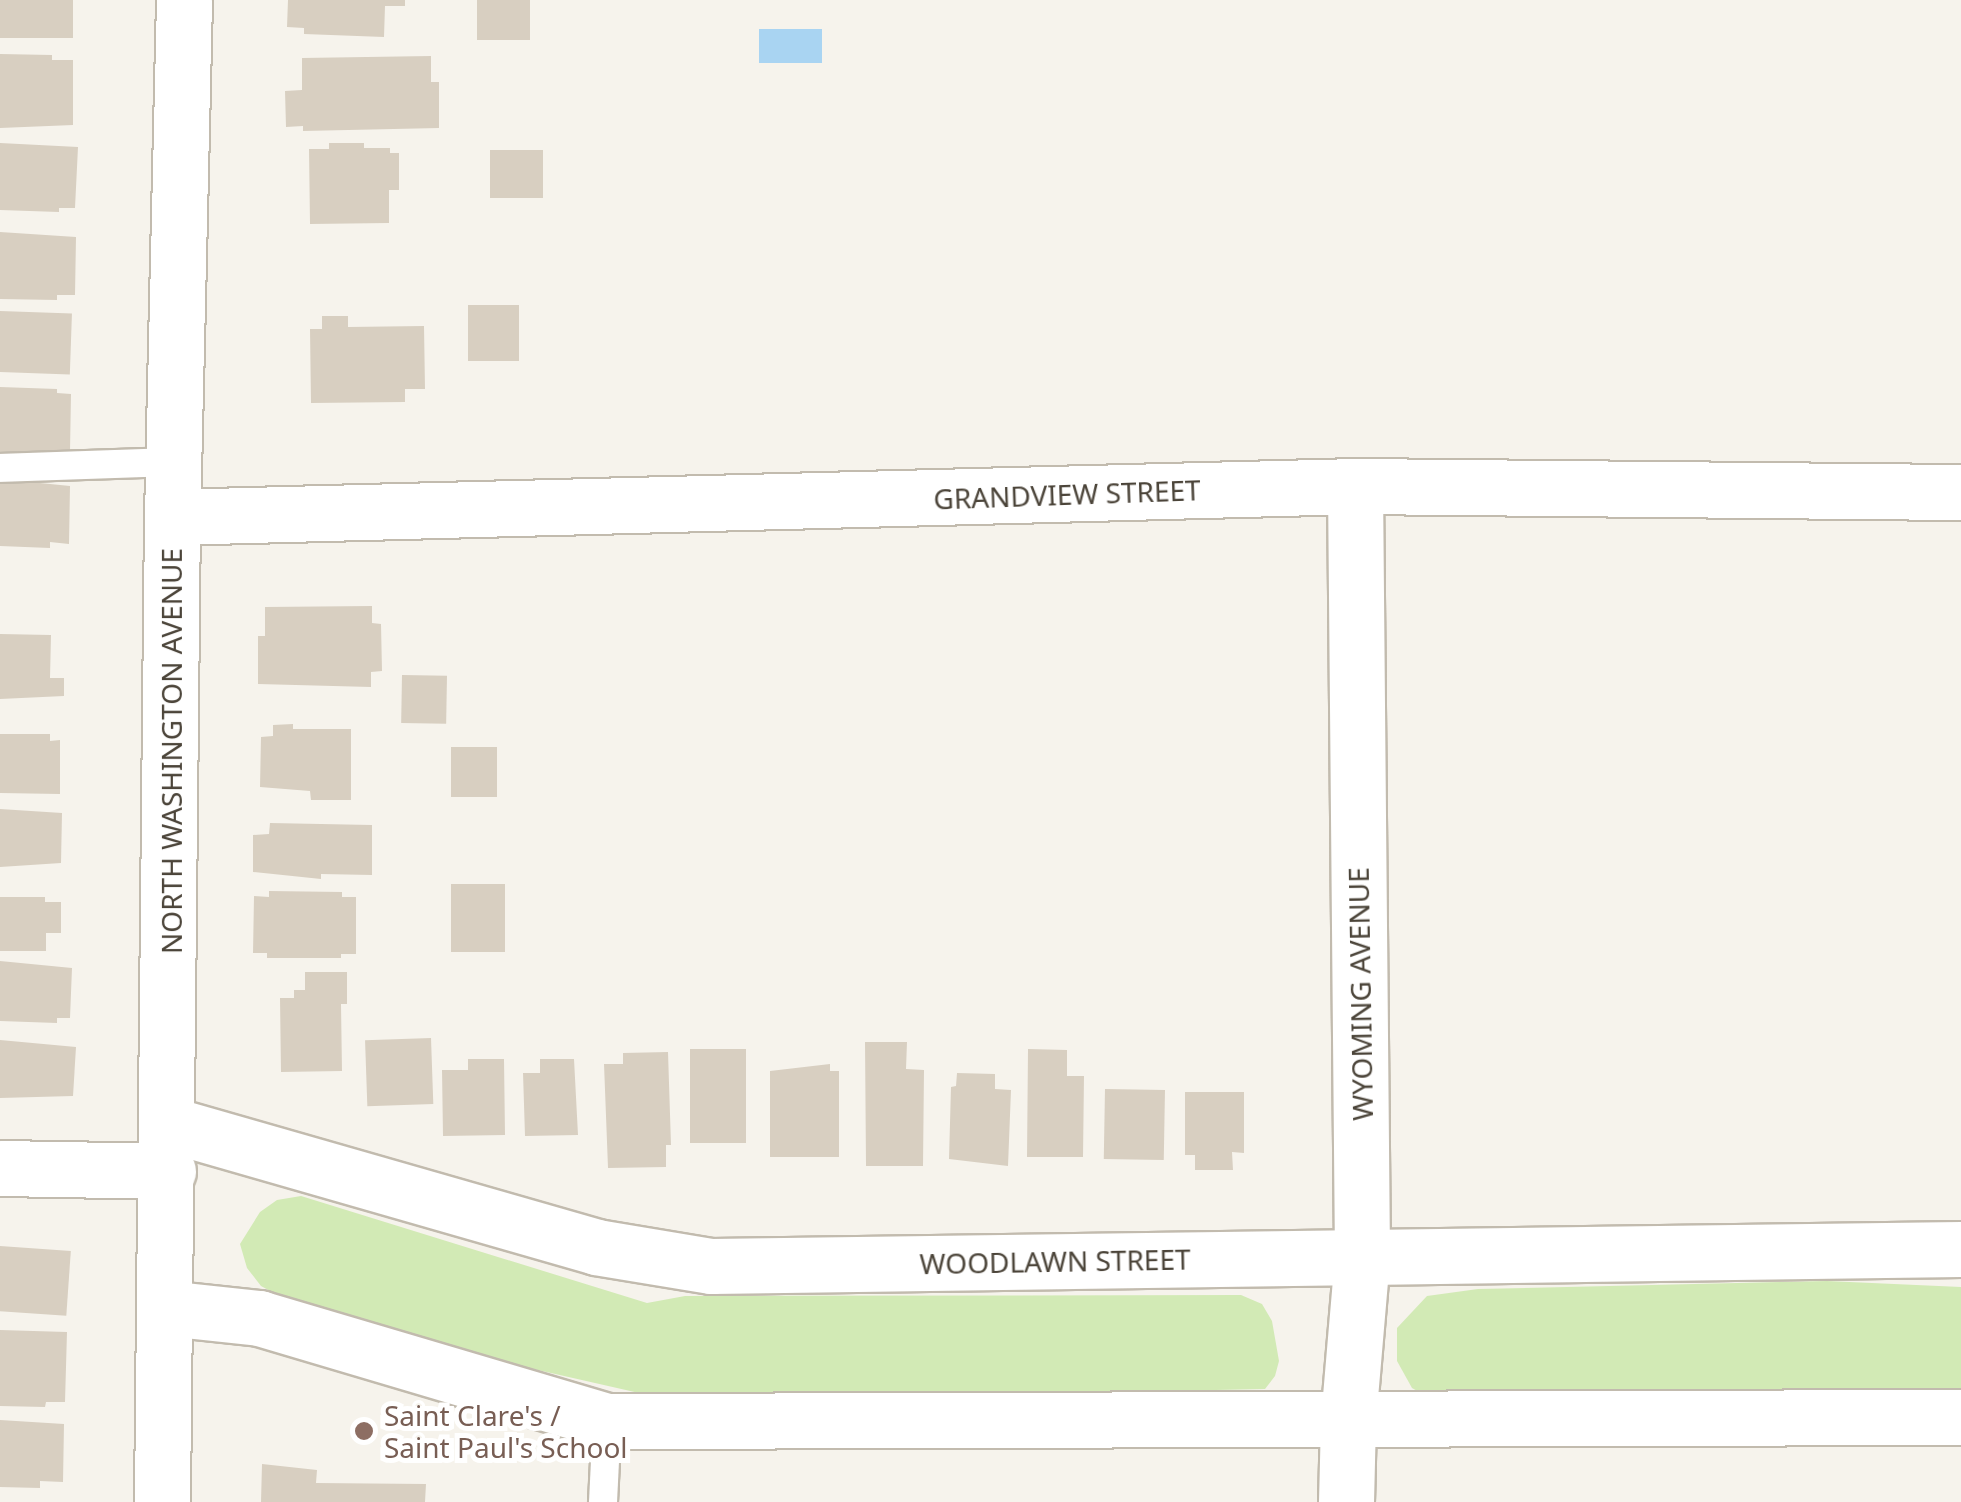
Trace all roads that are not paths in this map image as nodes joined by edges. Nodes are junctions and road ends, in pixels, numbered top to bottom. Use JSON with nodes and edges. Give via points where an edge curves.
{"nodes":[{"id":1,"x":184,"y":0,"type":"edge"},
{"id":2,"x":174,"y":462,"type":"junction"},
{"id":3,"x":0,"y":468,"type":"edge"},
{"id":4,"x":1355,"y":486,"type":"junction"},
{"id":5,"x":1961,"y":492,"type":"edge"},
{"id":6,"x":172,"y":518,"type":"junction"},
{"id":7,"x":168,"y":1148,"type":"junction"},
{"id":8,"x":0,"y":1168,"type":"edge"},
{"id":9,"x":1961,"y":1249,"type":"edge"},
{"id":10,"x":1362,"y":1256,"type":"junction"},
{"id":11,"x":166,"y":1308,"type":"junction"},
{"id":12,"x":1961,"y":1417,"type":"edge"},
{"id":13,"x":607,"y":1420,"type":"junction"},
{"id":14,"x":1348,"y":1420,"type":"junction"},
{"id":15,"x":162,"y":1502,"type":"edge"},
{"id":16,"x":603,"y":1502,"type":"edge"},
{"id":17,"x":1346,"y":1502,"type":"edge"}],
"edges":[{"from":1,"to":2,"type":"street","name":"NORTH WASHINGTON AVENUE"},
{"from":2,"to":3,"type":"lane"},
{"from":2,"to":6,"type":"street","name":"NORTH WASHINGTON AVENUE"},
{"from":4,"to":5,"type":"street","name":"GRANDVIEW STREET"},
{"from":4,"to":6,"type":"street","name":"GRANDVIEW STREET"},
{"from":4,"to":10,"type":"street","name":"WYOMING AVENUE"},
{"from":6,"to":7,"type":"street","name":"NORTH WASHINGTON AVENUE"},
{"from":7,"to":8,"type":"street","name":"WOODLAWN STREET"},
{"from":7,"to":10,"type":"street","name":"WOODLAWN STREET","via":[[596,1247],[711,1266]]},
{"from":7,"to":11,"type":"street","name":"NORTH WASHINGTON AVENUE"},
{"from":9,"to":10,"type":"street","name":"WOODLAWN STREET"},
{"from":10,"to":14,"type":"street","name":"WYOMING AVENUE"},
{"from":11,"to":13,"type":"street","via":[[259,1318]]},
{"from":11,"to":15,"type":"street","name":"NORTH WASHINGTON AVENUE"},
{"from":12,"to":14,"type":"street"},
{"from":13,"to":14,"type":"street"},
{"from":13,"to":16,"type":"lane"},
{"from":14,"to":17,"type":"street","name":"WYOMING AVENUE"}]}
